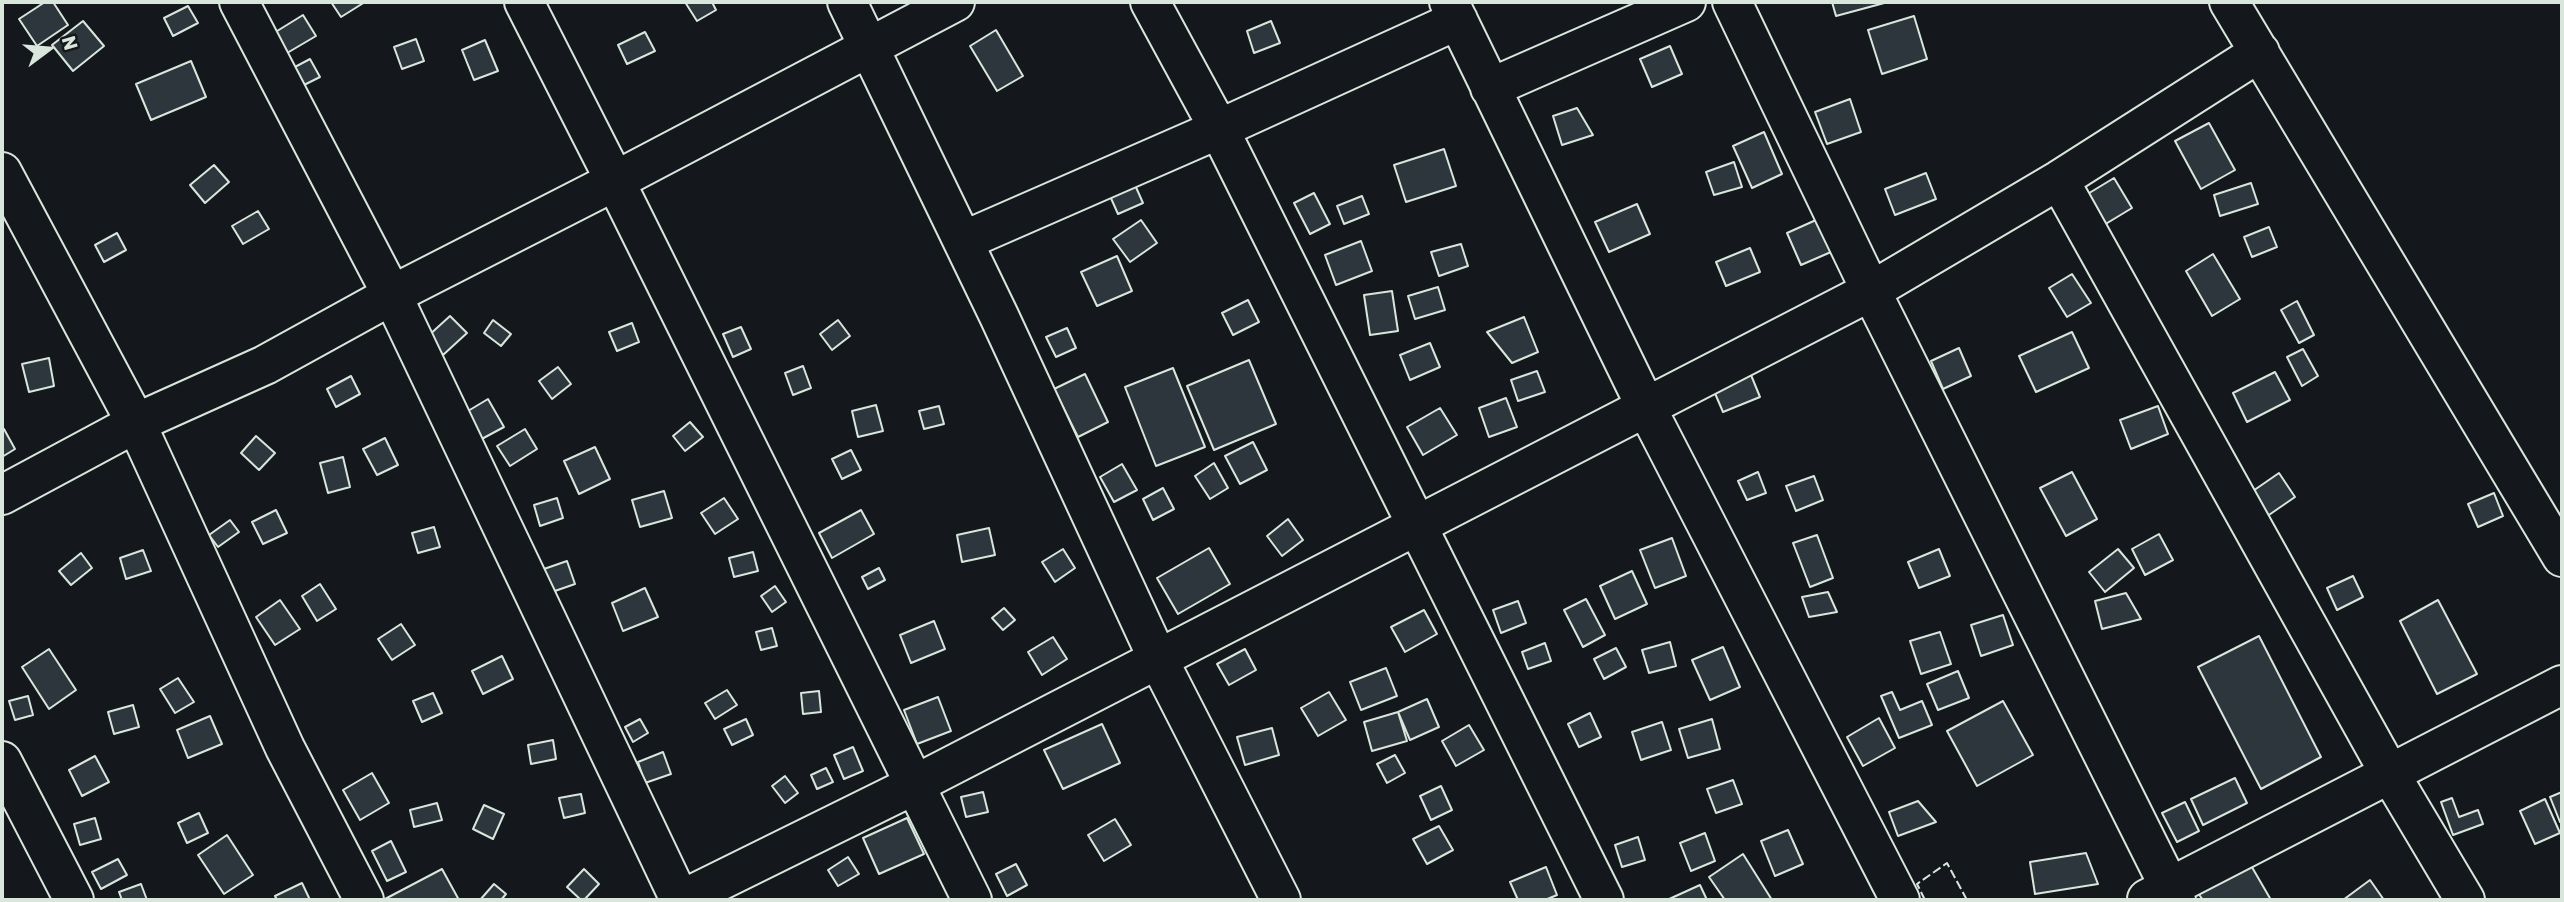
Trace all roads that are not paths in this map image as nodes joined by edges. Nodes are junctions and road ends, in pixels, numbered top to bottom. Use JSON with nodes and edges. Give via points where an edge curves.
{"nodes":[{"id":1,"x":239,"y":2,"type":"edge"},
{"id":2,"x":524,"y":2,"type":"edge"},
{"id":3,"x":847,"y":2,"type":"edge"},
{"id":4,"x":955,"y":2,"type":"edge"},
{"id":5,"x":1150,"y":2,"type":"edge"},
{"id":6,"x":1686,"y":2,"type":"edge"},
{"id":7,"x":1732,"y":2,"type":"edge"},
{"id":8,"x":2229,"y":2,"type":"edge"},
{"id":9,"x":1453,"y":11,"type":"edge"},
{"id":10,"x":870,"y":48,"type":"junction"},
{"id":11,"x":2260,"y":52,"type":"junction"},
{"id":12,"x":1490,"y":88,"type":"junction"},
{"id":13,"x":1219,"y":129,"type":"junction"},
{"id":14,"x":2,"y":172,"type":"edge"},
{"id":15,"x":2059,"y":180,"type":"junction"},
{"id":16,"x":615,"y":181,"type":"junction"},
{"id":17,"x":963,"y":241,"type":"junction"},
{"id":18,"x":1871,"y":291,"type":"junction"},
{"id":19,"x":392,"y":295,"type":"junction"},
{"id":20,"x":1646,"y":407,"type":"junction"},
{"id":21,"x":136,"y":423,"type":"junction"},
{"id":22,"x":2,"y":495,"type":"edge"},
{"id":23,"x":1417,"y":526,"type":"junction"},
{"id":24,"x":2562,"y":557,"type":"edge"},
{"id":25,"x":1158,"y":659,"type":"junction"},
{"id":26,"x":2562,"y":685,"type":"edge"},
{"id":27,"x":2,"y":761,"type":"edge"},
{"id":28,"x":2390,"y":774,"type":"junction"},
{"id":29,"x":914,"y":785,"type":"junction"},
{"id":30,"x":2163,"y":896,"type":"edge"},
{"id":31,"x":74,"y":900,"type":"edge"},
{"id":32,"x":364,"y":900,"type":"edge"},
{"id":33,"x":680,"y":900,"type":"edge"},
{"id":34,"x":972,"y":900,"type":"edge"},
{"id":35,"x":1281,"y":900,"type":"edge"},
{"id":36,"x":1604,"y":900,"type":"edge"},
{"id":37,"x":1900,"y":900,"type":"edge"},
{"id":38,"x":2465,"y":900,"type":"edge"}],
"edges":[{"from":1,"to":19,"type":"street"},
{"from":2,"to":16,"type":"street"},
{"from":3,"to":10,"type":"street"},
{"from":4,"to":10,"type":"street"},
{"from":5,"to":13,"type":"street"},
{"from":6,"to":12,"type":"street"},
{"from":7,"to":18,"type":"street"},
{"from":8,"to":11,"type":"street"},
{"from":9,"to":12,"type":"street"},
{"from":9,"to":13,"type":"street"},
{"from":10,"to":16,"type":"street"},
{"from":10,"to":17,"type":"street"},
{"from":11,"to":15,"type":"street"},
{"from":11,"to":24,"type":"street"},
{"from":12,"to":20,"type":"street"},
{"from":13,"to":17,"type":"street"},
{"from":13,"to":23,"type":"street"},
{"from":14,"to":21,"type":"street"},
{"from":15,"to":18,"type":"street"},
{"from":15,"to":28,"type":"street"},
{"from":16,"to":19,"type":"street"},
{"from":16,"to":29,"type":"street"},
{"from":17,"to":25,"type":"street"},
{"from":18,"to":20,"type":"street"},
{"from":18,"to":30,"type":"street"},
{"from":19,"to":21,"type":"street","via":[[265,365]]},
{"from":19,"to":33,"type":"street"},
{"from":20,"to":23,"type":"street"},
{"from":20,"to":37,"type":"street"},
{"from":21,"to":22,"type":"street"},
{"from":21,"to":32,"type":"street","via":[[285,748]]},
{"from":23,"to":25,"type":"street"},
{"from":23,"to":36,"type":"street"},
{"from":25,"to":29,"type":"street"},
{"from":25,"to":35,"type":"street"},
{"from":26,"to":28,"type":"street"},
{"from":27,"to":31,"type":"street"},
{"from":28,"to":30,"type":"street"},
{"from":28,"to":38,"type":"street"},
{"from":29,"to":33,"type":"street"},
{"from":29,"to":34,"type":"street"}]}
